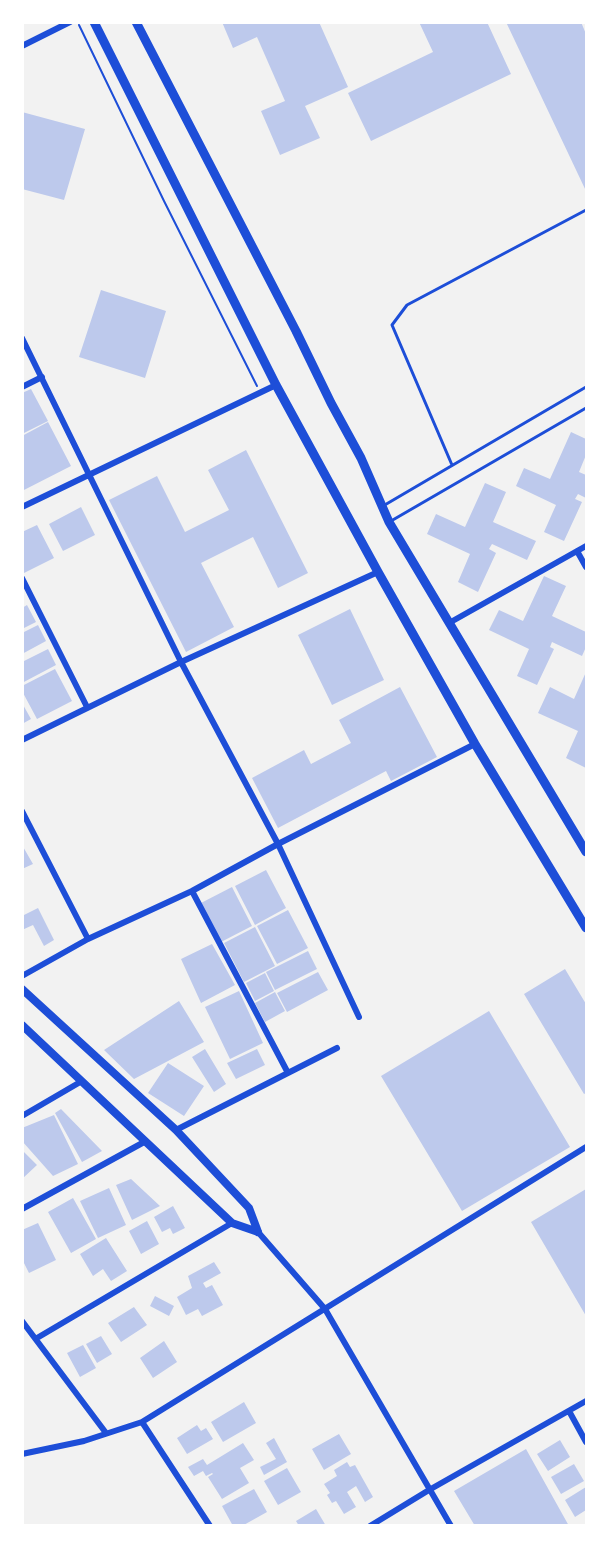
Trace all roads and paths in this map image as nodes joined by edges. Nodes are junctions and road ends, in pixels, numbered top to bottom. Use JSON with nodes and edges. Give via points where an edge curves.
{"nodes":[{"id":1,"x":70,"y":22,"type":"edge"},
{"id":2,"x":78,"y":22,"type":"edge"},
{"id":3,"x":94,"y":22,"type":"edge"},
{"id":4,"x":136,"y":22,"type":"edge"},
{"id":5,"x":22,"y":46,"type":"edge"},
{"id":6,"x":586,"y":210,"type":"edge"},
{"id":7,"x":22,"y":338,"type":"edge"},
{"id":8,"x":42,"y":377,"type":"junction"},
{"id":9,"x":276,"y":385,"type":"junction"},
{"id":10,"x":22,"y":387,"type":"edge"},
{"id":11,"x":586,"y":387,"type":"edge"},
{"id":12,"x":260,"y":393,"type":"junction"},
{"id":13,"x":586,"y":408,"type":"edge"},
{"id":14,"x":452,"y":465,"type":"junction"},
{"id":15,"x":90,"y":474,"type":"junction"},
{"id":16,"x":22,"y":507,"type":"edge"},
{"id":17,"x":382,"y":507,"type":"junction"},
{"id":18,"x":389,"y":522,"type":"junction"},
{"id":19,"x":586,"y":546,"type":"edge"},
{"id":20,"x":577,"y":551,"type":"junction"},
{"id":21,"x":586,"y":567,"type":"edge"},
{"id":22,"x":378,"y":572,"type":"junction"},
{"id":23,"x":22,"y":578,"type":"edge"},
{"id":24,"x":449,"y":623,"type":"junction"},
{"id":25,"x":181,"y":662,"type":"junction"},
{"id":26,"x":87,"y":707,"type":"junction"},
{"id":27,"x":22,"y":740,"type":"edge"},
{"id":28,"x":475,"y":744,"type":"junction"},
{"id":29,"x":22,"y":811,"type":"edge"},
{"id":30,"x":278,"y":844,"type":"junction"},
{"id":31,"x":586,"y":852,"type":"edge"},
{"id":32,"x":192,"y":891,"type":"junction"},
{"id":33,"x":586,"y":928,"type":"edge"},
{"id":34,"x":88,"y":939,"type":"junction"},
{"id":35,"x":22,"y":976,"type":"edge"},
{"id":36,"x":22,"y":989,"type":"edge"},
{"id":37,"x":359,"y":1017,"type":"dead end"},
{"id":38,"x":22,"y":1025,"type":"edge"},
{"id":39,"x":337,"y":1048,"type":"dead end"},
{"id":40,"x":288,"y":1073,"type":"junction"},
{"id":41,"x":82,"y":1081,"type":"junction"},
{"id":42,"x":22,"y":1116,"type":"edge"},
{"id":43,"x":176,"y":1130,"type":"junction"},
{"id":44,"x":146,"y":1141,"type":"junction"},
{"id":45,"x":586,"y":1147,"type":"edge"},
{"id":46,"x":22,"y":1209,"type":"edge"},
{"id":47,"x":232,"y":1223,"type":"junction"},
{"id":48,"x":258,"y":1232,"type":"junction"},
{"id":49,"x":325,"y":1309,"type":"junction"},
{"id":50,"x":22,"y":1321,"type":"edge"},
{"id":51,"x":37,"y":1338,"type":"junction"},
{"id":52,"x":586,"y":1401,"type":"edge"},
{"id":53,"x":569,"y":1411,"type":"junction"},
{"id":54,"x":142,"y":1422,"type":"junction"},
{"id":55,"x":106,"y":1433,"type":"junction"},
{"id":56,"x":586,"y":1442,"type":"edge"},
{"id":57,"x":22,"y":1454,"type":"edge"},
{"id":58,"x":429,"y":1490,"type":"junction"},
{"id":59,"x":210,"y":1526,"type":"edge"},
{"id":60,"x":370,"y":1526,"type":"edge"},
{"id":61,"x":451,"y":1526,"type":"edge"}],
"edges":[{"from":1,"to":5,"type":"street"},
{"from":2,"to":12,"type":"path"},
{"from":3,"to":9,"type":"main road"},
{"from":4,"to":17,"type":"main road","via":[[361,458]]},
{"from":6,"to":14,"type":"lane","via":[[406,305],[392,324]]},
{"from":7,"to":8,"type":"street"},
{"from":8,"to":10,"type":"street"},
{"from":8,"to":15,"type":"street"},
{"from":9,"to":12,"type":"street"},
{"from":9,"to":22,"type":"main road"},
{"from":11,"to":14,"type":"lane"},
{"from":12,"to":15,"type":"street"},
{"from":13,"to":18,"type":"lane"},
{"from":14,"to":17,"type":"lane"},
{"from":15,"to":16,"type":"street"},
{"from":15,"to":25,"type":"street"},
{"from":17,"to":18,"type":"main road"},
{"from":18,"to":24,"type":"main road"},
{"from":19,"to":20,"type":"street"},
{"from":20,"to":21,"type":"street"},
{"from":20,"to":24,"type":"street"},
{"from":22,"to":25,"type":"street"},
{"from":22,"to":28,"type":"main road"},
{"from":23,"to":26,"type":"street"},
{"from":24,"to":31,"type":"main road"},
{"from":25,"to":26,"type":"street"},
{"from":25,"to":30,"type":"street"},
{"from":26,"to":27,"type":"street"},
{"from":28,"to":30,"type":"street"},
{"from":28,"to":33,"type":"main road"},
{"from":29,"to":34,"type":"street"},
{"from":30,"to":32,"type":"street"},
{"from":30,"to":37,"type":"street"},
{"from":32,"to":34,"type":"street"},
{"from":32,"to":40,"type":"street"},
{"from":34,"to":35,"type":"street"},
{"from":36,"to":43,"type":"street"},
{"from":38,"to":41,"type":"street"},
{"from":39,"to":40,"type":"street"},
{"from":40,"to":43,"type":"street"},
{"from":41,"to":42,"type":"street"},
{"from":41,"to":44,"type":"street"},
{"from":43,"to":48,"type":"street","via":[[249,1208]]},
{"from":44,"to":46,"type":"street"},
{"from":44,"to":47,"type":"street"},
{"from":45,"to":49,"type":"street"},
{"from":47,"to":48,"type":"street"},
{"from":47,"to":51,"type":"street"},
{"from":48,"to":49,"type":"street"},
{"from":49,"to":54,"type":"street"},
{"from":49,"to":58,"type":"street"},
{"from":50,"to":51,"type":"street"},
{"from":51,"to":55,"type":"street"},
{"from":52,"to":53,"type":"street"},
{"from":53,"to":56,"type":"street"},
{"from":53,"to":58,"type":"street"},
{"from":54,"to":55,"type":"street"},
{"from":54,"to":59,"type":"street"},
{"from":55,"to":57,"type":"street"},
{"from":58,"to":60,"type":"street"},
{"from":58,"to":61,"type":"street"}]}
